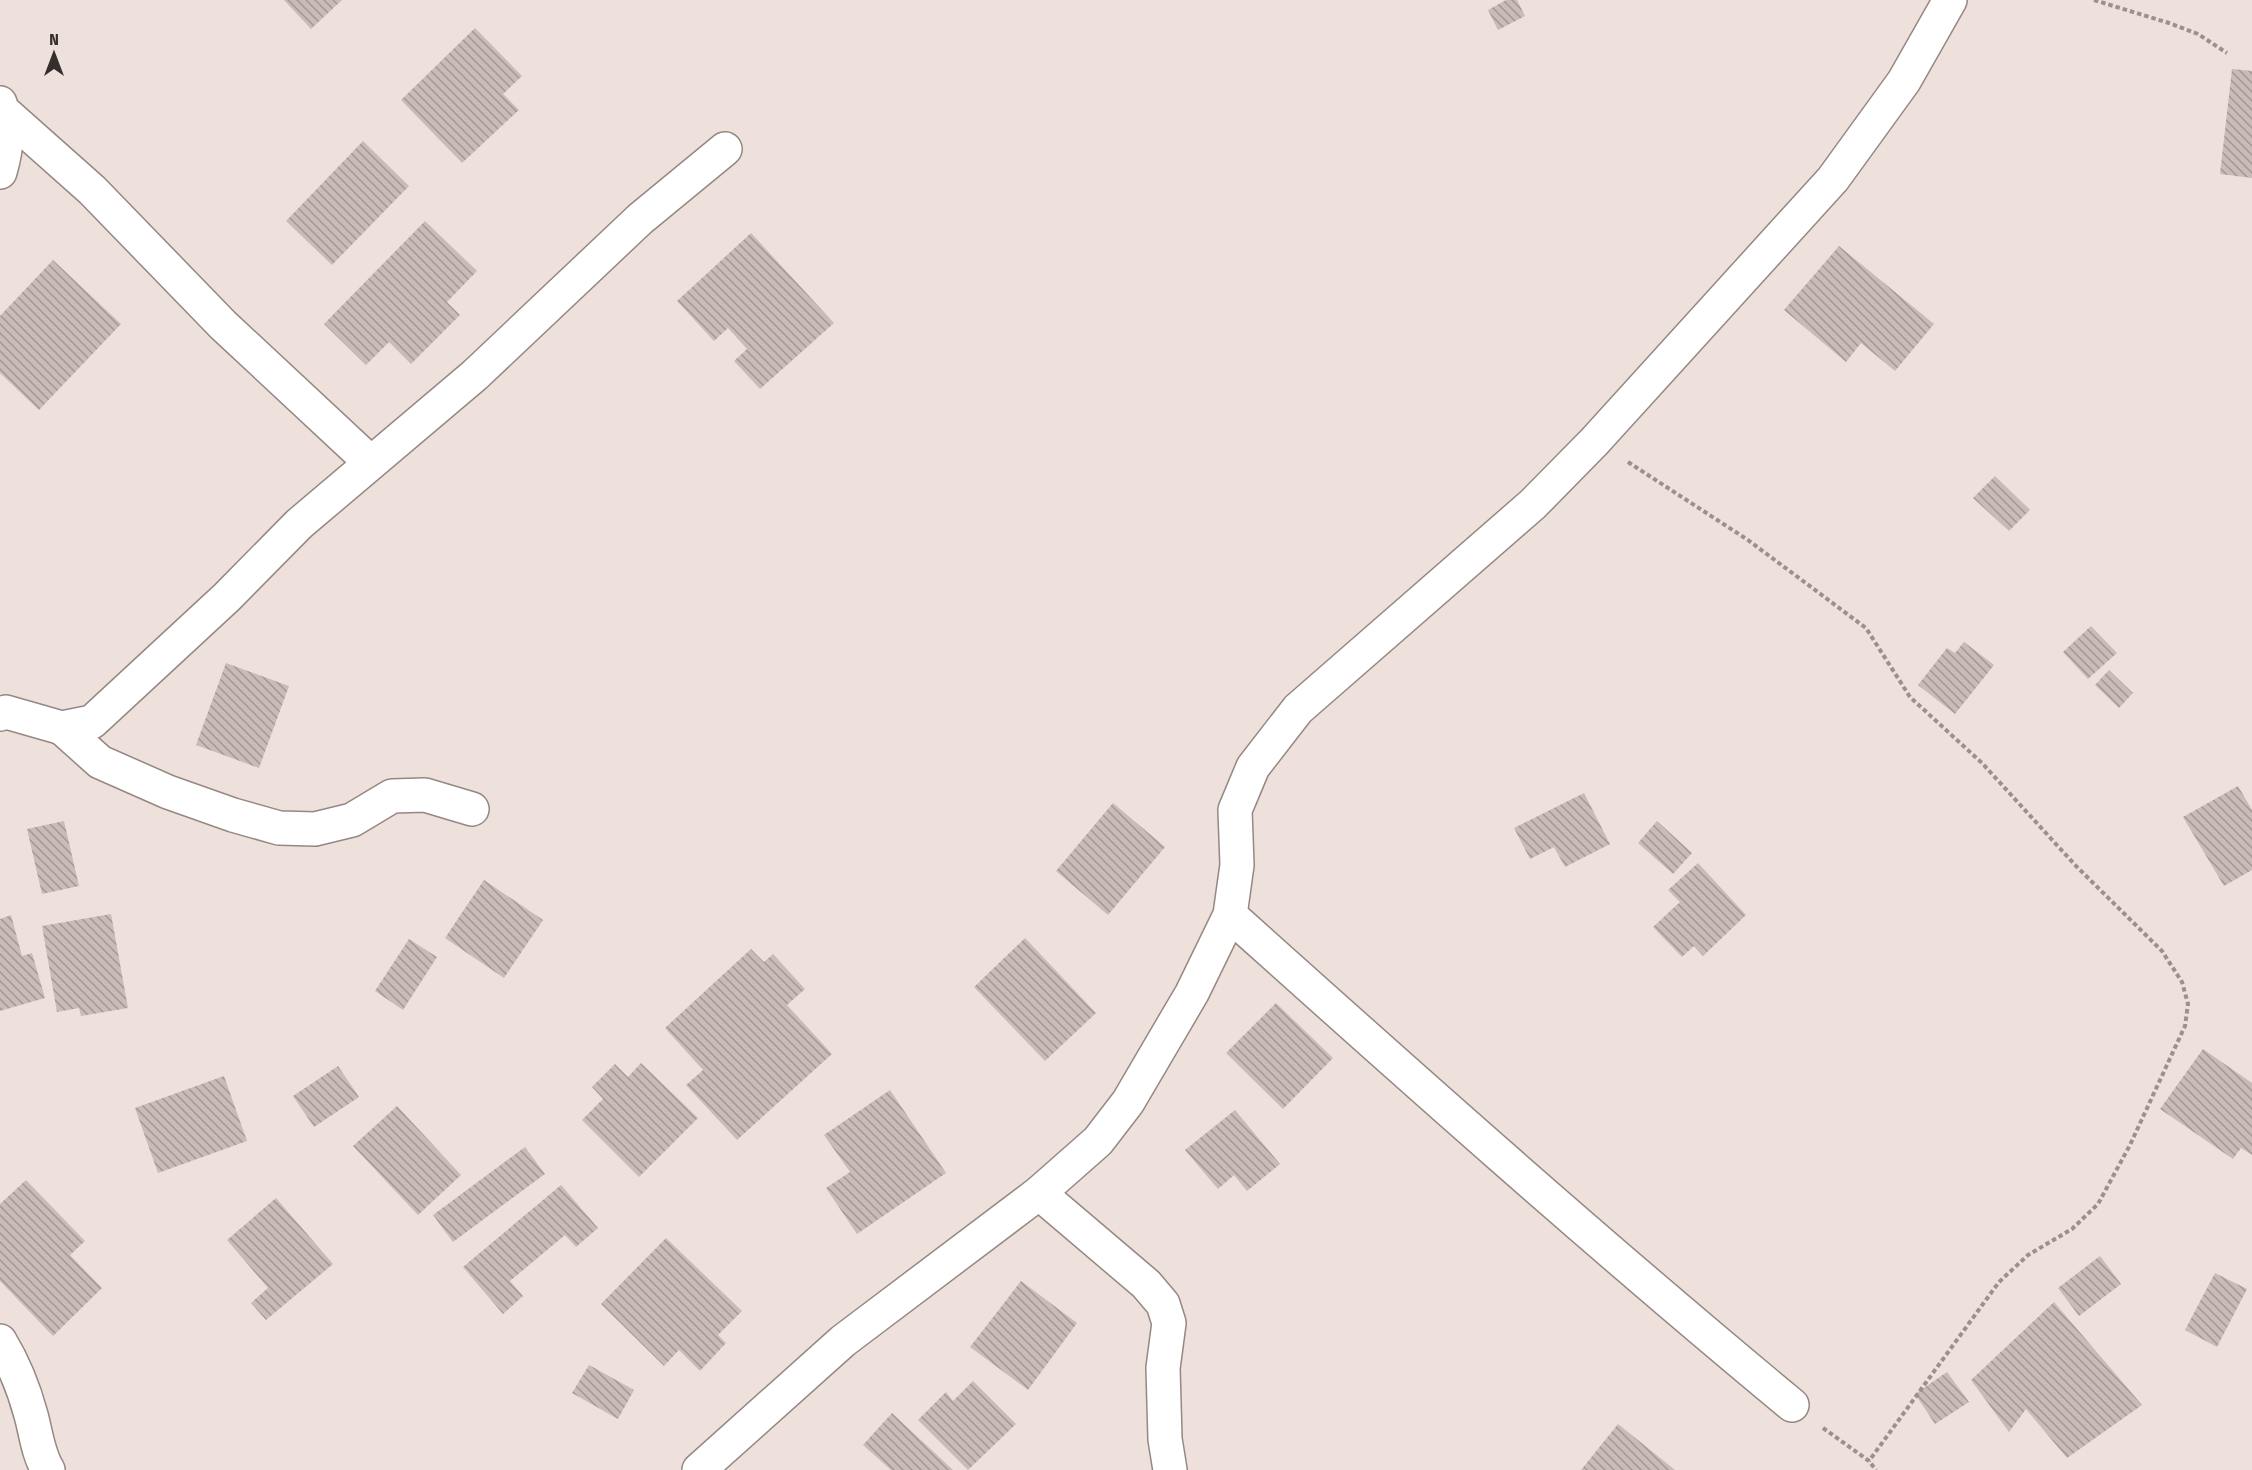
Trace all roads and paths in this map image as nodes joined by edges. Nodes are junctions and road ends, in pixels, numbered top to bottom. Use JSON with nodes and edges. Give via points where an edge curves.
{"nodes":[{"id":1,"x":1950,"y":0,"type":"edge"},
{"id":2,"x":2094,"y":0,"type":"edge"},
{"id":3,"x":2226,"y":53,"type":"dead end"},
{"id":4,"x":1,"y":106,"type":"edge"},
{"id":5,"x":725,"y":149,"type":"dead end"},
{"id":6,"x":0,"y":172,"type":"edge"},
{"id":7,"x":1594,"y":441,"type":"junction"},
{"id":8,"x":370,"y":462,"type":"junction"},
{"id":9,"x":0,"y":714,"type":"edge"},
{"id":10,"x":62,"y":728,"type":"junction"},
{"id":11,"x":472,"y":809,"type":"dead end"},
{"id":12,"x":1230,"y":915,"type":"junction"},
{"id":13,"x":1039,"y":1193,"type":"junction"},
{"id":14,"x":0,"y":1341,"type":"edge"},
{"id":15,"x":1792,"y":1405,"type":"joint"},
{"id":16,"x":1869,"y":1461,"type":"junction"},
{"id":17,"x":48,"y":1470,"type":"edge"},
{"id":18,"x":699,"y":1470,"type":"edge"},
{"id":19,"x":1170,"y":1470,"type":"edge"},
{"id":20,"x":1876,"y":1470,"type":"edge"}],
"edges":[{"from":1,"to":7,"type":"street","via":[[1904,81],[1833,179]]},
{"from":2,"to":3,"type":"path","via":[[2198,34]]},
{"from":4,"to":6,"type":"street","via":[[7,124],[7,149]]},
{"from":4,"to":8,"type":"street","via":[[92,190],[223,325]]},
{"from":5,"to":8,"type":"street","via":[[640,219],[475,375]]},
{"from":7,"to":12,"type":"street","via":[[1533,504],[1298,709],[1253,767],[1234,810],[1237,865]]},
{"from":7,"to":16,"type":"path","via":[[1748,540],[1866,628],[1910,697],[1982,763],[2076,866],[2162,951],[2182,982],[2188,1004],[2185,1026],[2098,1204],[2072,1229],[2028,1255],[1999,1282]]},
{"from":8,"to":10,"type":"street","via":[[299,524],[92,722]]},
{"from":9,"to":10,"type":"street","via":[[6,712]]},
{"from":10,"to":11,"type":"street","via":[[99,762],[168,792],[279,828],[315,829],[352,820],[392,796],[425,795]]},
{"from":12,"to":13,"type":"street","via":[[1192,993],[1128,1102],[1098,1141]]},
{"from":12,"to":15,"type":"street","via":[[1534,1185]]},
{"from":13,"to":18,"type":"street","via":[[843,1341]]},
{"from":13,"to":19,"type":"street","via":[[1146,1284],[1163,1304],[1169,1323],[1163,1368]]},
{"from":14,"to":17,"type":"street","via":[[15,1365]]},
{"from":15,"to":16,"type":"path"},
{"from":16,"to":20,"type":"path"}]}
